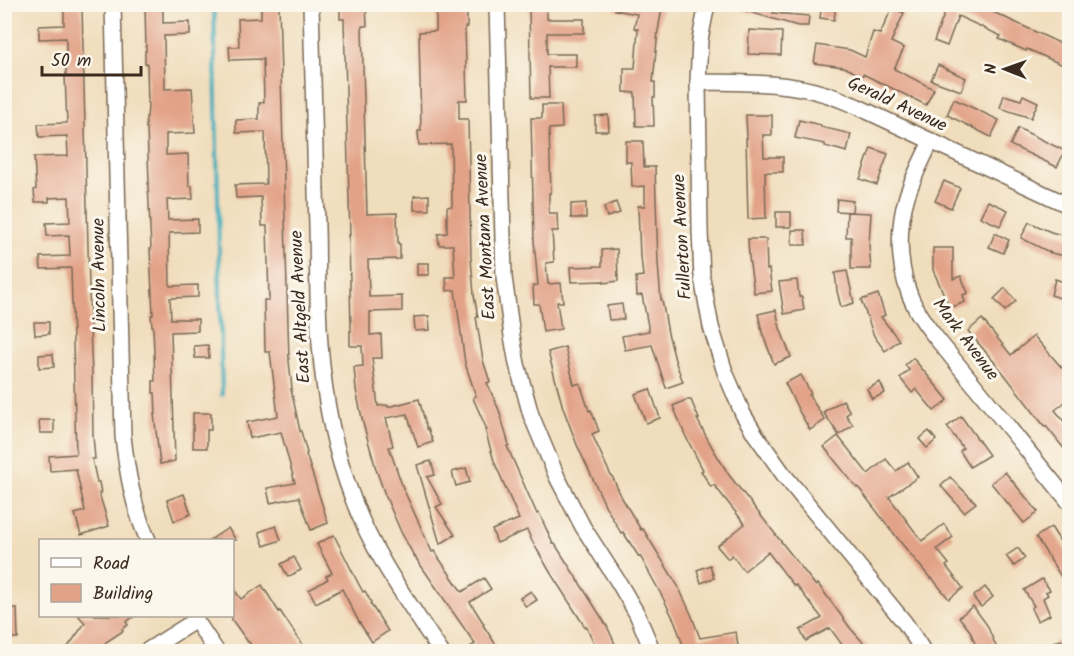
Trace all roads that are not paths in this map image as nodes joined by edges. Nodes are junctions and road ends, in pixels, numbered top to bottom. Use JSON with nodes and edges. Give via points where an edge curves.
{"nodes":[{"id":1,"x":113,"y":4,"type":"edge"},
{"id":2,"x":312,"y":4,"type":"edge"},
{"id":3,"x":497,"y":4,"type":"edge"},
{"id":4,"x":707,"y":4,"type":"edge"},
{"id":5,"x":698,"y":82,"type":"junction"},
{"id":6,"x":931,"y":141,"type":"junction"},
{"id":7,"x":1070,"y":206,"type":"edge"},
{"id":8,"x":1070,"y":503,"type":"edge"},
{"id":9,"x":148,"y":539,"type":"edge"},
{"id":10,"x":195,"y":618,"type":"edge"},
{"id":11,"x":146,"y":651,"type":"edge"},
{"id":12,"x":217,"y":651,"type":"edge"},
{"id":13,"x":441,"y":651,"type":"edge"},
{"id":14,"x":653,"y":651,"type":"edge"},
{"id":15,"x":924,"y":651,"type":"edge"}],
"edges":[{"from":1,"to":9,"type":"street","name":"Lincoln Avenue","via":[[123,436],[132,495]]},
{"from":2,"to":13,"type":"street","name":"East Altgeld Avenue","via":[[320,342],[328,410],[343,470],[362,521],[381,559]]},
{"from":3,"to":14,"type":"street","name":"East Montana Avenue","via":[[504,277],[517,364],[531,415],[556,477],[582,527],[619,583]]},
{"from":4,"to":5,"type":"street","name":"Fullerton Avenue"},
{"from":5,"to":6,"type":"street","name":"Gerald Avenue","via":[[772,84],[824,93]]},
{"from":5,"to":15,"type":"street","name":"Fullerton Avenue","via":[[702,278],[725,372],[743,414],[784,475]]},
{"from":6,"to":7,"type":"street","name":"Gerald Avenue"},
{"from":6,"to":8,"type":"street","name":"Mark Avenue","via":[[907,196],[901,230],[902,263],[915,307]]},
{"from":10,"to":11,"type":"street"},
{"from":10,"to":12,"type":"street"}]}
